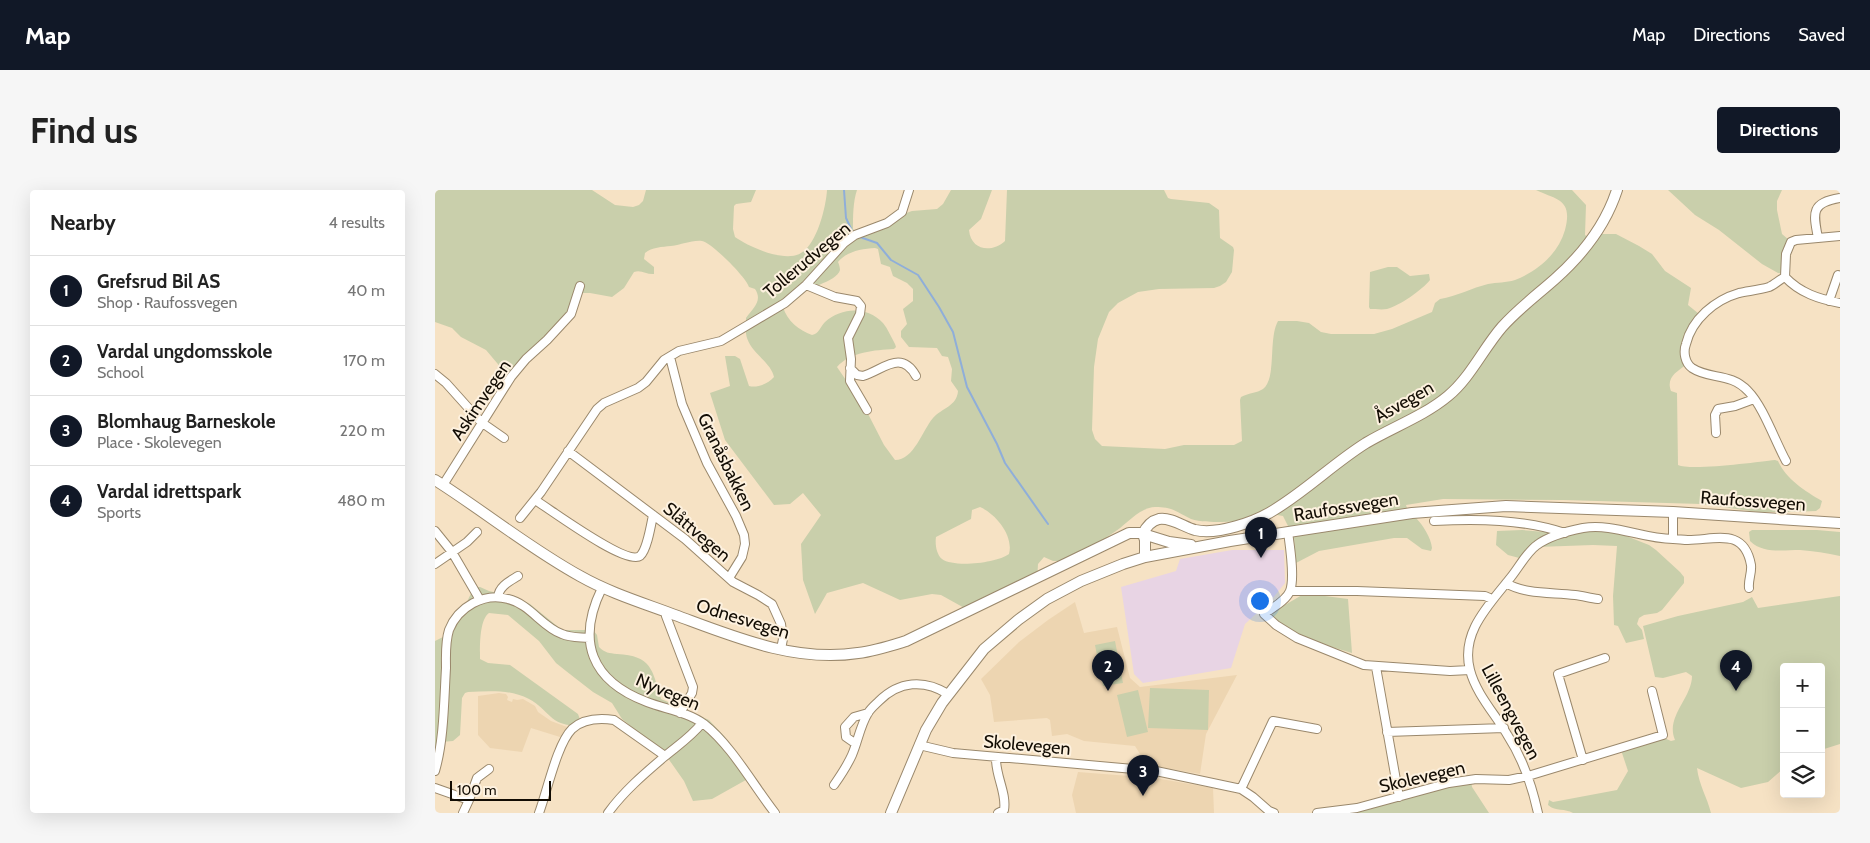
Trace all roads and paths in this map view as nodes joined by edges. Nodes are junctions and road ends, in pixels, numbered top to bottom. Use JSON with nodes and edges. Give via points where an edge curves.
{"nodes":[{"id":1,"x":909,"y":190,"type":"edge"},
{"id":2,"x":1617,"y":190,"type":"edge"},
{"id":3,"x":1840,"y":198,"type":"edge"},
{"id":4,"x":1840,"y":236,"type":"edge"},
{"id":5,"x":1818,"y":238,"type":"junction"},
{"id":6,"x":1838,"y":275,"type":"dead end"},
{"id":7,"x":1785,"y":277,"type":"junction"},
{"id":8,"x":806,"y":285,"type":"junction"},
{"id":9,"x":580,"y":286,"type":"dead end"},
{"id":10,"x":1829,"y":301,"type":"junction"},
{"id":11,"x":1840,"y":303,"type":"edge"},
{"id":12,"x":670,"y":357,"type":"junction"},
{"id":13,"x":850,"y":368,"type":"junction"},
{"id":14,"x":435,"y":374,"type":"edge"},
{"id":15,"x":916,"y":376,"type":"dead end"},
{"id":16,"x":1754,"y":399,"type":"junction"},
{"id":17,"x":867,"y":410,"type":"dead end"},
{"id":18,"x":481,"y":422,"type":"junction"},
{"id":19,"x":1715,"y":434,"type":"dead end"},
{"id":20,"x":504,"y":438,"type":"dead end"},
{"id":21,"x":568,"y":451,"type":"junction"},
{"id":22,"x":1786,"y":461,"type":"dead end"},
{"id":23,"x":439,"y":482,"type":"edge"},
{"id":24,"x":535,"y":500,"type":"junction"},
{"id":25,"x":1673,"y":512,"type":"junction"},
{"id":26,"x":653,"y":515,"type":"junction"},
{"id":27,"x":520,"y":518,"type":"dead end"},
{"id":28,"x":1434,"y":521,"type":"dead end"},
{"id":29,"x":1840,"y":523,"type":"edge"},
{"id":30,"x":435,"y":531,"type":"edge"},
{"id":31,"x":477,"y":532,"type":"dead end"},
{"id":32,"x":1288,"y":532,"type":"junction"},
{"id":33,"x":1565,"y":533,"type":"junction"},
{"id":34,"x":1147,"y":535,"type":"junction"},
{"id":35,"x":1673,"y":539,"type":"junction"},
{"id":36,"x":1204,"y":546,"type":"junction"},
{"id":37,"x":452,"y":552,"type":"junction"},
{"id":38,"x":1156,"y":555,"type":"junction"},
{"id":39,"x":1145,"y":557,"type":"junction"},
{"id":40,"x":435,"y":564,"type":"edge"},
{"id":41,"x":518,"y":576,"type":"dead end"},
{"id":42,"x":729,"y":578,"type":"junction"},
{"id":43,"x":1507,"y":583,"type":"junction"},
{"id":44,"x":602,"y":588,"type":"junction"},
{"id":45,"x":1749,"y":588,"type":"dead end"},
{"id":46,"x":1290,"y":591,"type":"junction"},
{"id":47,"x":499,"y":597,"type":"junction"},
{"id":48,"x":1492,"y":599,"type":"junction"},
{"id":49,"x":1598,"y":599,"type":"dead end"},
{"id":50,"x":480,"y":600,"type":"junction"},
{"id":51,"x":666,"y":616,"type":"dead end"},
{"id":52,"x":589,"y":638,"type":"junction"},
{"id":53,"x":781,"y":649,"type":"junction"},
{"id":54,"x":1605,"y":658,"type":"dead end"},
{"id":55,"x":1376,"y":667,"type":"junction"},
{"id":56,"x":1470,"y":670,"type":"junction"},
{"id":57,"x":1653,"y":691,"type":"dead end"},
{"id":58,"x":948,"y":694,"type":"junction"},
{"id":59,"x":680,"y":713,"type":"junction"},
{"id":60,"x":868,"y":713,"type":"junction"},
{"id":61,"x":702,"y":723,"type":"junction"},
{"id":62,"x":1504,"y":728,"type":"junction"},
{"id":63,"x":1317,"y":729,"type":"dead end"},
{"id":64,"x":1387,"y":732,"type":"junction"},
{"id":65,"x":855,"y":744,"type":"junction"},
{"id":66,"x":919,"y":745,"type":"junction"},
{"id":67,"x":665,"y":756,"type":"junction"},
{"id":68,"x":997,"y":757,"type":"junction"},
{"id":69,"x":1583,"y":760,"type":"junction"},
{"id":70,"x":489,"y":769,"type":"dead end"},
{"id":71,"x":435,"y":771,"type":"edge"},
{"id":72,"x":1528,"y":776,"type":"junction"},
{"id":73,"x":834,"y":785,"type":"dead end"},
{"id":74,"x":435,"y":788,"type":"edge"},
{"id":75,"x":1241,"y":789,"type":"junction"},
{"id":76,"x":1399,"y":797,"type":"junction"},
{"id":77,"x":469,"y":800,"type":"junction"},
{"id":78,"x":771,"y":812,"type":"edge"},
{"id":79,"x":463,"y":813,"type":"edge"},
{"id":80,"x":539,"y":813,"type":"edge"},
{"id":81,"x":608,"y":813,"type":"edge"},
{"id":82,"x":891,"y":813,"type":"edge"},
{"id":83,"x":998,"y":813,"type":"edge"},
{"id":84,"x":1274,"y":813,"type":"edge"},
{"id":85,"x":1317,"y":813,"type":"edge"},
{"id":86,"x":1538,"y":813,"type":"edge"}],
"edges":[{"from":1,"to":8,"type":"street","name":"Tollerudvegen","via":[[902,212],[887,223],[855,235],[844,243]]},
{"from":2,"to":34,"type":"main road","name":"Åsvegen","via":[[1603,222],[1575,260],[1510,318],[1448,396],[1365,444],[1275,510],[1258,518],[1204,531],[1161,519],[1152,522]]},
{"from":3,"to":5,"type":"street","via":[[1818,206],[1815,213]]},
{"from":4,"to":5,"type":"street"},
{"from":5,"to":7,"type":"street","via":[[1791,242],[1786,254]]},
{"from":6,"to":10,"type":"street"},
{"from":7,"to":10,"type":"street","via":[[1802,292]]},
{"from":7,"to":16,"type":"street","via":[[1769,287],[1739,293],[1718,302],[1700,319],[1687,338],[1686,361],[1691,368],[1735,381]]},
{"from":8,"to":12,"type":"street","name":"Tollerudvegen","via":[[785,303],[721,341],[679,351]]},
{"from":8,"to":13,"type":"street","via":[[835,297],[857,301],[861,306],[848,338]]},
{"from":9,"to":18,"type":"street","name":"Askimvegen","via":[[571,314],[511,377]]},
{"from":10,"to":11,"type":"street"},
{"from":12,"to":21,"type":"street","name":"Tollerudvegen","via":[[638,388],[597,408]]},
{"from":12,"to":42,"type":"street","name":"Granåsbakken","via":[[682,404],[707,463],[744,535],[742,557]]},
{"from":13,"to":15,"type":"street","via":[[863,376],[896,362],[905,363]]},
{"from":13,"to":17,"type":"street","via":[[850,382]]},
{"from":14,"to":18,"type":"street"},
{"from":16,"to":19,"type":"street","via":[[1718,409]]},
{"from":16,"to":22,"type":"street"},
{"from":18,"to":20,"type":"street"},
{"from":18,"to":23,"type":"street","name":"Askimvegen"},
{"from":21,"to":24,"type":"street","name":"Tollerudvegen"},
{"from":21,"to":26,"type":"street","name":"Slåttvegen"},
{"from":23,"to":44,"type":"main road","name":"Odnesvegen","via":[[519,538]]},
{"from":24,"to":26,"type":"street","via":[[597,541],[634,558],[643,551]]},
{"from":24,"to":27,"type":"street","name":"Tollerudvegen"},
{"from":25,"to":29,"type":"main road","name":"Raufossvegen"},
{"from":25,"to":32,"type":"main road","name":"Raufossvegen","via":[[1506,506],[1412,513]]},
{"from":25,"to":35,"type":"street"},
{"from":26,"to":42,"type":"street","name":"Slåttvegen"},
{"from":28,"to":33,"type":"street","via":[[1521,524]]},
{"from":30,"to":37,"type":"street"},
{"from":31,"to":37,"type":"street"},
{"from":32,"to":36,"type":"main road","name":"Raufossvegen"},
{"from":32,"to":46,"type":"street"},
{"from":33,"to":35,"type":"street","name":"Lilleengvegen","via":[[1583,528],[1610,528]]},
{"from":33,"to":43,"type":"street","name":"Lilleengvegen","via":[[1535,546]]},
{"from":34,"to":36,"type":"main road","via":[[1175,544]]},
{"from":34,"to":38,"type":"main road","via":[[1157,543]]},
{"from":34,"to":39,"type":"main road"},
{"from":34,"to":53,"type":"main road","name":"Odnesvegen","via":[[1127,534],[897,644],[834,655]]},
{"from":35,"to":45,"type":"street","name":"Lilleengvegen","via":[[1722,537],[1736,540],[1749,556]]},
{"from":36,"to":38,"type":"main road","name":"Raufossvegen"},
{"from":37,"to":40,"type":"street"},
{"from":37,"to":50,"type":"street"},
{"from":38,"to":39,"type":"main road","name":"Raufossvegen"},
{"from":39,"to":58,"type":"main road","name":"Raufossvegen","via":[[1081,581],[1025,614],[984,648]]},
{"from":41,"to":47,"type":"street","via":[[505,584]]},
{"from":42,"to":53,"type":"street","name":"Slåttvegen","via":[[772,604],[781,624]]},
{"from":43,"to":48,"type":"street","name":"Lilleengvegen"},
{"from":43,"to":49,"type":"street","via":[[1528,591]]},
{"from":44,"to":52,"type":"street","name":"Nyvegen","via":[[595,604]]},
{"from":44,"to":53,"type":"main road","name":"Odnesvegen","via":[[749,641]]},
{"from":46,"to":48,"type":"street","via":[[1427,593]]},
{"from":46,"to":55,"type":"street","via":[[1264,614],[1276,625],[1297,638]]},
{"from":47,"to":50,"type":"street"},
{"from":47,"to":52,"type":"street","via":[[524,606],[563,635]]},
{"from":48,"to":56,"type":"street","name":"Lilleengvegen","via":[[1471,637]]},
{"from":50,"to":71,"type":"street","via":[[459,615],[448,635]]},
{"from":51,"to":59,"type":"street","via":[[693,687]]},
{"from":52,"to":59,"type":"street","name":"Nyvegen","via":[[600,669],[615,684],[641,700]]},
{"from":54,"to":69,"type":"street","via":[[1558,674]]},
{"from":55,"to":56,"type":"street"},
{"from":55,"to":64,"type":"street"},
{"from":56,"to":62,"type":"street","name":"Lilleengvegen"},
{"from":57,"to":69,"type":"street","name":"Skolevegen","via":[[1663,735]]},
{"from":58,"to":60,"type":"street","via":[[930,685],[907,685],[889,692]]},
{"from":58,"to":66,"type":"main road","name":"Raufossvegen"},
{"from":59,"to":61,"type":"street","name":"Nyvegen"},
{"from":60,"to":65,"type":"street"},
{"from":60,"to":65,"type":"street","via":[[854,717],[845,727],[846,737]]},
{"from":61,"to":67,"type":"street"},
{"from":61,"to":78,"type":"street","name":"Nyvegen","via":[[728,750]]},
{"from":62,"to":64,"type":"street"},
{"from":62,"to":72,"type":"street","name":"Lilleengvegen"},
{"from":63,"to":75,"type":"street","via":[[1273,721]]},
{"from":64,"to":76,"type":"street"},
{"from":65,"to":73,"type":"street","via":[[844,771]]},
{"from":66,"to":68,"type":"street","name":"Skolevegen","via":[[953,753]]},
{"from":66,"to":82,"type":"main road","name":"Raufossvegen"},
{"from":67,"to":80,"type":"street","via":[[613,720],[589,721],[576,726],[565,739]]},
{"from":67,"to":81,"type":"street"},
{"from":68,"to":75,"type":"street","name":"Skolevegen","via":[[1156,771]]},
{"from":68,"to":83,"type":"street","via":[[1005,803],[1004,810]]},
{"from":69,"to":72,"type":"street","name":"Skolevegen"},
{"from":70,"to":77,"type":"street","via":[[477,778]]},
{"from":72,"to":76,"type":"street","name":"Skolevegen","via":[[1449,783]]},
{"from":72,"to":86,"type":"street","name":"Lilleengvegen"},
{"from":74,"to":77,"type":"street"},
{"from":75,"to":84,"type":"street","name":"Skolevegen"},
{"from":76,"to":85,"type":"street","name":"Skolevegen","via":[[1357,808]]},
{"from":77,"to":79,"type":"street"}]}
